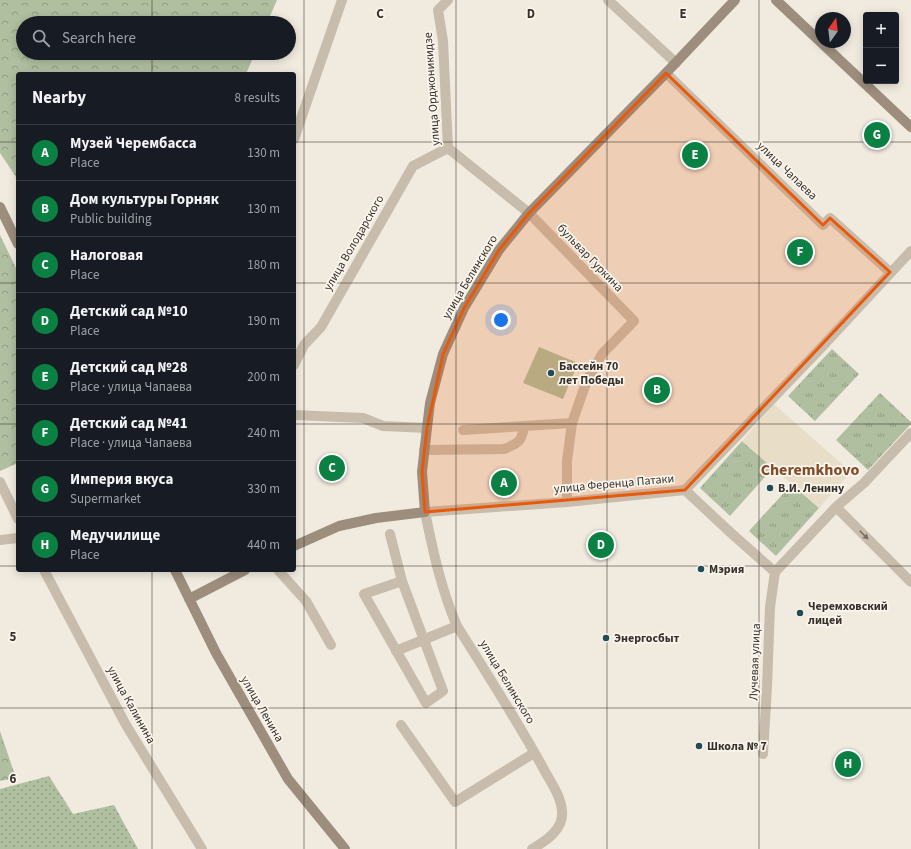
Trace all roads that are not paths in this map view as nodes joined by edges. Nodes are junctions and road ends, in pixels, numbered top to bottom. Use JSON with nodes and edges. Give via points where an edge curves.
{"nodes":[{"id":1,"x":342,"y":0,"type":"edge"},
{"id":2,"x":448,"y":0,"type":"edge"},
{"id":3,"x":608,"y":0,"type":"edge"},
{"id":4,"x":735,"y":0,"type":"edge"},
{"id":5,"x":776,"y":0,"type":"edge"},
{"id":6,"x":676,"y":62,"type":"junction"},
{"id":7,"x":666,"y":74,"type":"junction"},
{"id":8,"x":911,"y":127,"type":"edge"},
{"id":9,"x":296,"y":133,"type":"edge"},
{"id":10,"x":448,"y":148,"type":"junction"},
{"id":11,"x":0,"y":207,"type":"edge"},
{"id":12,"x":529,"y":214,"type":"junction"},
{"id":13,"x":16,"y":240,"type":"edge"},
{"id":14,"x":911,"y":251,"type":"edge"},
{"id":15,"x":890,"y":272,"type":"junction"},
{"id":16,"x":296,"y":361,"type":"edge"},
{"id":17,"x":296,"y":415,"type":"edge"},
{"id":18,"x":572,"y":423,"type":"junction"},
{"id":19,"x":524,"y":426,"type":"junction"},
{"id":20,"x":427,"y":428,"type":"junction"},
{"id":21,"x":463,"y":430,"type":"dead end"},
{"id":22,"x":911,"y":433,"type":"edge"},
{"id":23,"x":424,"y":450,"type":"junction"},
{"id":24,"x":0,"y":482,"type":"edge"},
{"id":25,"x":685,"y":490,"type":"junction"},
{"id":26,"x":567,"y":502,"type":"junction"},
{"id":27,"x":836,"y":507,"type":"junction"},
{"id":28,"x":425,"y":512,"type":"junction"},
{"id":29,"x":16,"y":515,"type":"edge"},
{"id":30,"x":390,"y":534,"type":"dead end"},
{"id":31,"x":16,"y":538,"type":"edge"},
{"id":32,"x":0,"y":540,"type":"edge"},
{"id":33,"x":296,"y":545,"type":"edge"},
{"id":34,"x":45,"y":572,"type":"edge"},
{"id":35,"x":176,"y":572,"type":"edge"},
{"id":36,"x":241,"y":572,"type":"edge"},
{"id":37,"x":280,"y":572,"type":"edge"},
{"id":38,"x":775,"y":572,"type":"junction"},
{"id":39,"x":402,"y":581,"type":"junction"},
{"id":40,"x":911,"y":582,"type":"edge"},
{"id":41,"x":189,"y":599,"type":"junction"},
{"id":42,"x":457,"y":626,"type":"junction"},
{"id":43,"x":423,"y":639,"type":"junction"},
{"id":44,"x":331,"y":644,"type":"dead end"},
{"id":45,"x":396,"y":651,"type":"junction"},
{"id":46,"x":401,"y":726,"type":"dead end"},
{"id":47,"x":534,"y":753,"type":"junction"},
{"id":48,"x":762,"y":754,"type":"dead end"},
{"id":49,"x":202,"y":849,"type":"edge"},
{"id":50,"x":345,"y":849,"type":"edge"},
{"id":51,"x":532,"y":849,"type":"edge"}],
"edges":[{"from":1,"to":9,"type":"street"},
{"from":2,"to":10,"type":"street","name":"улица Орджоникидзе","via":[[438,10]]},
{"from":3,"to":6,"type":"street"},
{"from":4,"to":6,"type":"main road","name":"улица Белинского"},
{"from":5,"to":8,"type":"main road"},
{"from":6,"to":7,"type":"main road","name":"улица Белинского"},
{"from":7,"to":12,"type":"main road","name":"улица Белинского"},
{"from":7,"to":15,"type":"street","name":"улица Чапаева","via":[[823,225],[830,218]]},
{"from":10,"to":12,"type":"street","name":"улица Орджоникидзе"},
{"from":10,"to":16,"type":"street","name":"улица Володарского","via":[[413,166],[321,327],[304,345]]},
{"from":11,"to":13,"type":"main road"},
{"from":12,"to":18,"type":"street","name":"бульвар Гуркина","via":[[634,321],[602,354],[587,380]]},
{"from":12,"to":20,"type":"main road","name":"улица Белинского","via":[[499,250],[456,324],[443,354],[430,403]]},
{"from":14,"to":15,"type":"street","name":"улица Ференца Патаки"},
{"from":15,"to":25,"type":"street","name":"улица Ференца Патаки"},
{"from":17,"to":20,"type":"street","via":[[363,418],[383,426]]},
{"from":18,"to":19,"type":"street"},
{"from":18,"to":26,"type":"street","via":[[567,461]]},
{"from":19,"to":21,"type":"street"},
{"from":19,"to":23,"type":"street","via":[[522,437],[516,444],[504,449]]},
{"from":20,"to":23,"type":"main road","name":"улица Белинского"},
{"from":22,"to":27,"type":"street","via":[[864,483]]},
{"from":23,"to":28,"type":"main road","name":"улица Белинского","via":[[422,472]]},
{"from":24,"to":29,"type":"street"},
{"from":25,"to":26,"type":"street","name":"улица Ференца Патаки"},
{"from":25,"to":38,"type":"street"},
{"from":26,"to":28,"type":"street","name":"улица Ференца Патаки"},
{"from":27,"to":38,"type":"street"},
{"from":27,"to":40,"type":"street","one_way":true},
{"from":28,"to":33,"type":"main road","name":"улица Ференца Патаки","via":[[339,526]]},
{"from":28,"to":42,"type":"street","name":"улица Белинского","via":[[434,557]]},
{"from":30,"to":39,"type":"street"},
{"from":31,"to":32,"type":"street"},
{"from":34,"to":49,"type":"street","name":"улица Калинина","via":[[126,725]]},
{"from":35,"to":41,"type":"main road","name":"улица Ленина"},
{"from":36,"to":41,"type":"main road"},
{"from":37,"to":44,"type":"street","via":[[306,601]]},
{"from":38,"to":48,"type":"street","name":"Лучевая улица","via":[[770,607]]},
{"from":39,"to":43,"type":"street"},
{"from":39,"to":45,"type":"street","via":[[364,594]]},
{"from":41,"to":50,"type":"main road","name":"улица Ленина","via":[[216,653],[288,778]]},
{"from":42,"to":43,"type":"street"},
{"from":42,"to":47,"type":"street","name":"улица Белинского"},
{"from":43,"to":45,"type":"street"},
{"from":43,"to":45,"type":"street","via":[[442,691],[426,703]]},
{"from":46,"to":47,"type":"street","via":[[455,802]]},
{"from":47,"to":51,"type":"street","name":"улица Белинского","via":[[558,796],[562,811],[560,825],[546,841]]}]}
